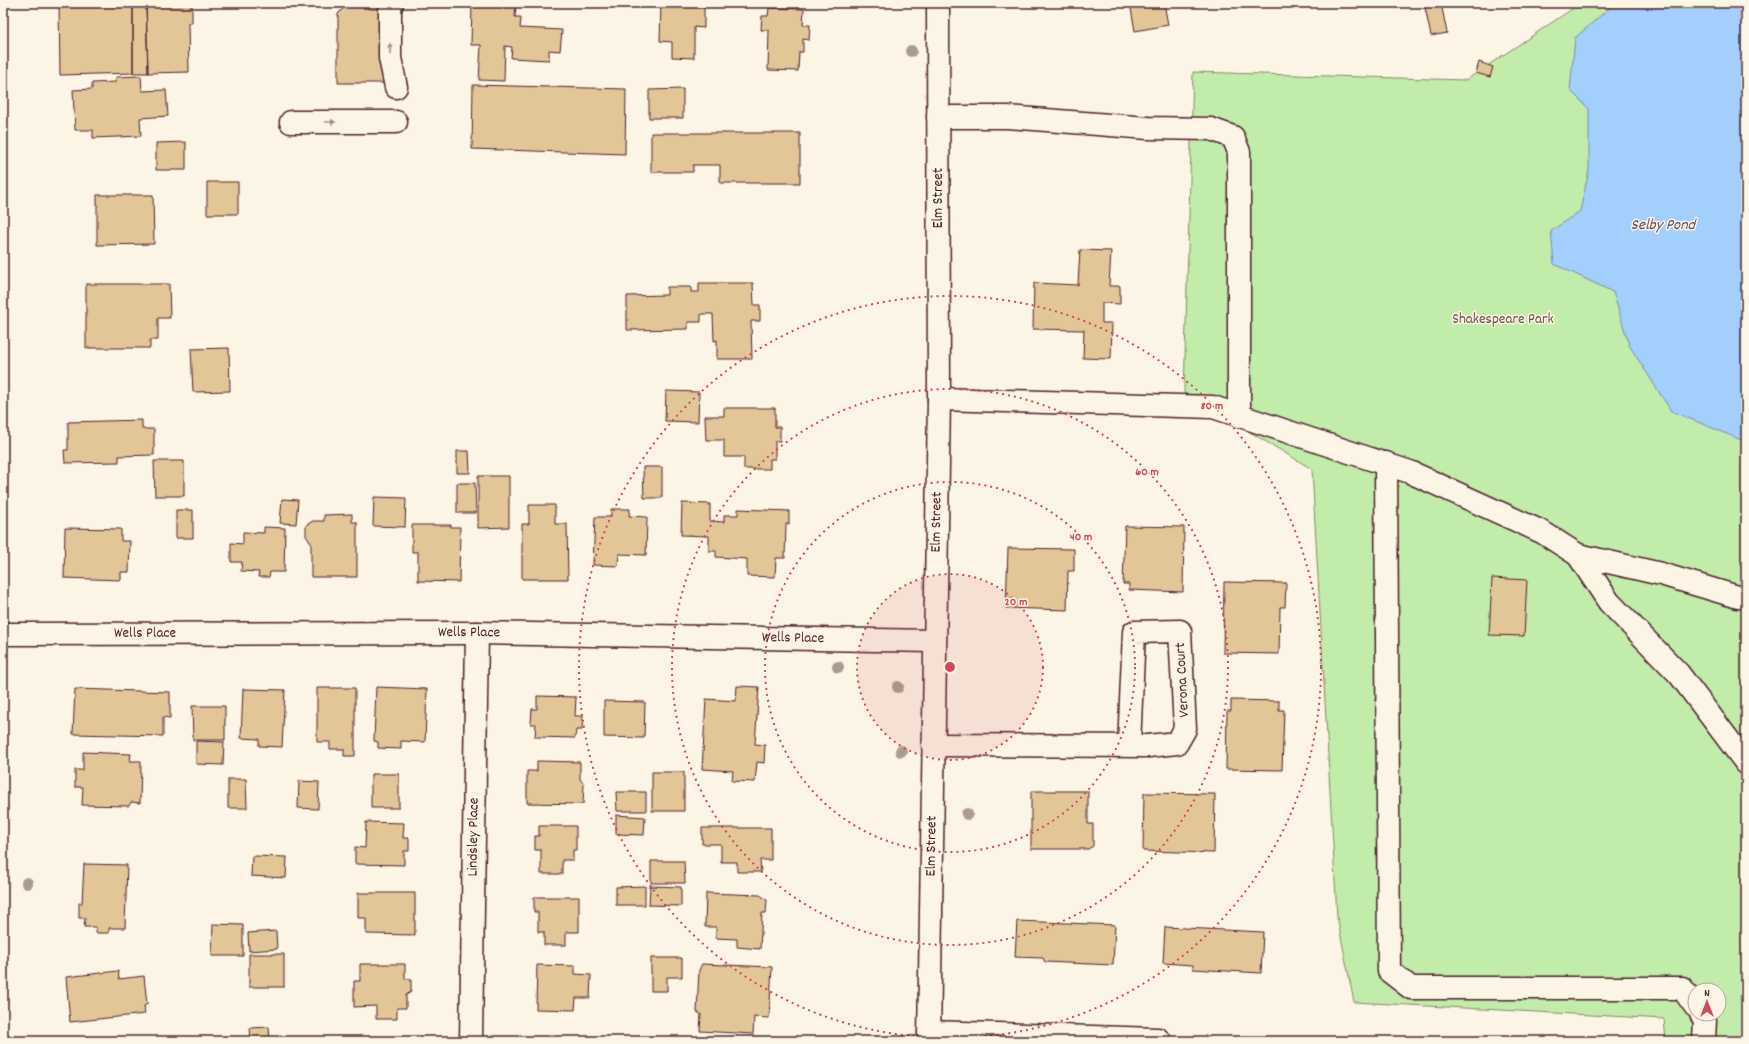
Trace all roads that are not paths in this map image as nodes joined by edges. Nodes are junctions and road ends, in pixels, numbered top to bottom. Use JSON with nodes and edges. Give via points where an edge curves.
{"nodes":[{"id":1,"x":392,"y":3,"type":"edge"},
{"id":2,"x":938,"y":3,"type":"edge"},
{"id":3,"x":396,"y":87,"type":"dead end"},
{"id":4,"x":938,"y":117,"type":"junction"},
{"id":5,"x":291,"y":122,"type":"dead end"},
{"id":6,"x":396,"y":122,"type":"dead end"},
{"id":7,"x":939,"y":399,"type":"junction"},
{"id":8,"x":1238,"y":416,"type":"junction"},
{"id":9,"x":1386,"y":463,"type":"junction"},
{"id":10,"x":1578,"y":555,"type":"junction"},
{"id":11,"x":1746,"y":597,"type":"edge"},
{"id":12,"x":477,"y":633,"type":"junction"},
{"id":13,"x":3,"y":634,"type":"edge"},
{"id":14,"x":934,"y":640,"type":"junction"},
{"id":15,"x":932,"y":745,"type":"junction"},
{"id":16,"x":1129,"y":746,"type":"junction"},
{"id":17,"x":1746,"y":762,"type":"edge"},
{"id":18,"x":1687,"y":995,"type":"edge"},
{"id":19,"x":1705,"y":1022,"type":"edge"},
{"id":20,"x":929,"y":1036,"type":"edge"},
{"id":21,"x":470,"y":1041,"type":"edge"},
{"id":22,"x":1160,"y":1041,"type":"edge"},
{"id":23,"x":1704,"y":1041,"type":"edge"}],
"edges":[{"from":3,"to":1,"type":"street","one_way":true,"via":[[390,58]]},
{"from":2,"to":4,"type":"street","name":"Elm Street"},
{"from":4,"to":7,"type":"street","name":"Elm Street"},
{"from":4,"to":8,"type":"street","via":[[1007,116],[1148,128],[1211,129],[1233,137],[1239,152]]},
{"from":5,"to":6,"type":"street","one_way":true},
{"from":7,"to":8,"type":"street","via":[[1213,407]]},
{"from":7,"to":14,"type":"street","name":"Elm Street"},
{"from":8,"to":9,"type":"street"},
{"from":9,"to":10,"type":"street","via":[[1542,532]]},
{"from":9,"to":18,"type":"street","via":[[1389,971],[1411,988],[1682,988]]},
{"from":10,"to":11,"type":"street"},
{"from":10,"to":17,"type":"street","via":[[1609,602],[1679,674]]},
{"from":12,"to":13,"type":"street","name":"Wells Place"},
{"from":12,"to":14,"type":"street","name":"Wells Place"},
{"from":12,"to":21,"type":"street","name":"Lindsley Place"},
{"from":14,"to":15,"type":"street","name":"Elm Street"},
{"from":15,"to":16,"type":"street","name":"Verona Court"},
{"from":15,"to":20,"type":"street","name":"Elm Street"},
{"from":16,"to":16,"type":"street","name":"Verona Court","via":[[1177,743],[1185,728],[1180,631],[1134,632]]},
{"from":19,"to":23,"type":"street"},
{"from":20,"to":22,"type":"street"}]}
